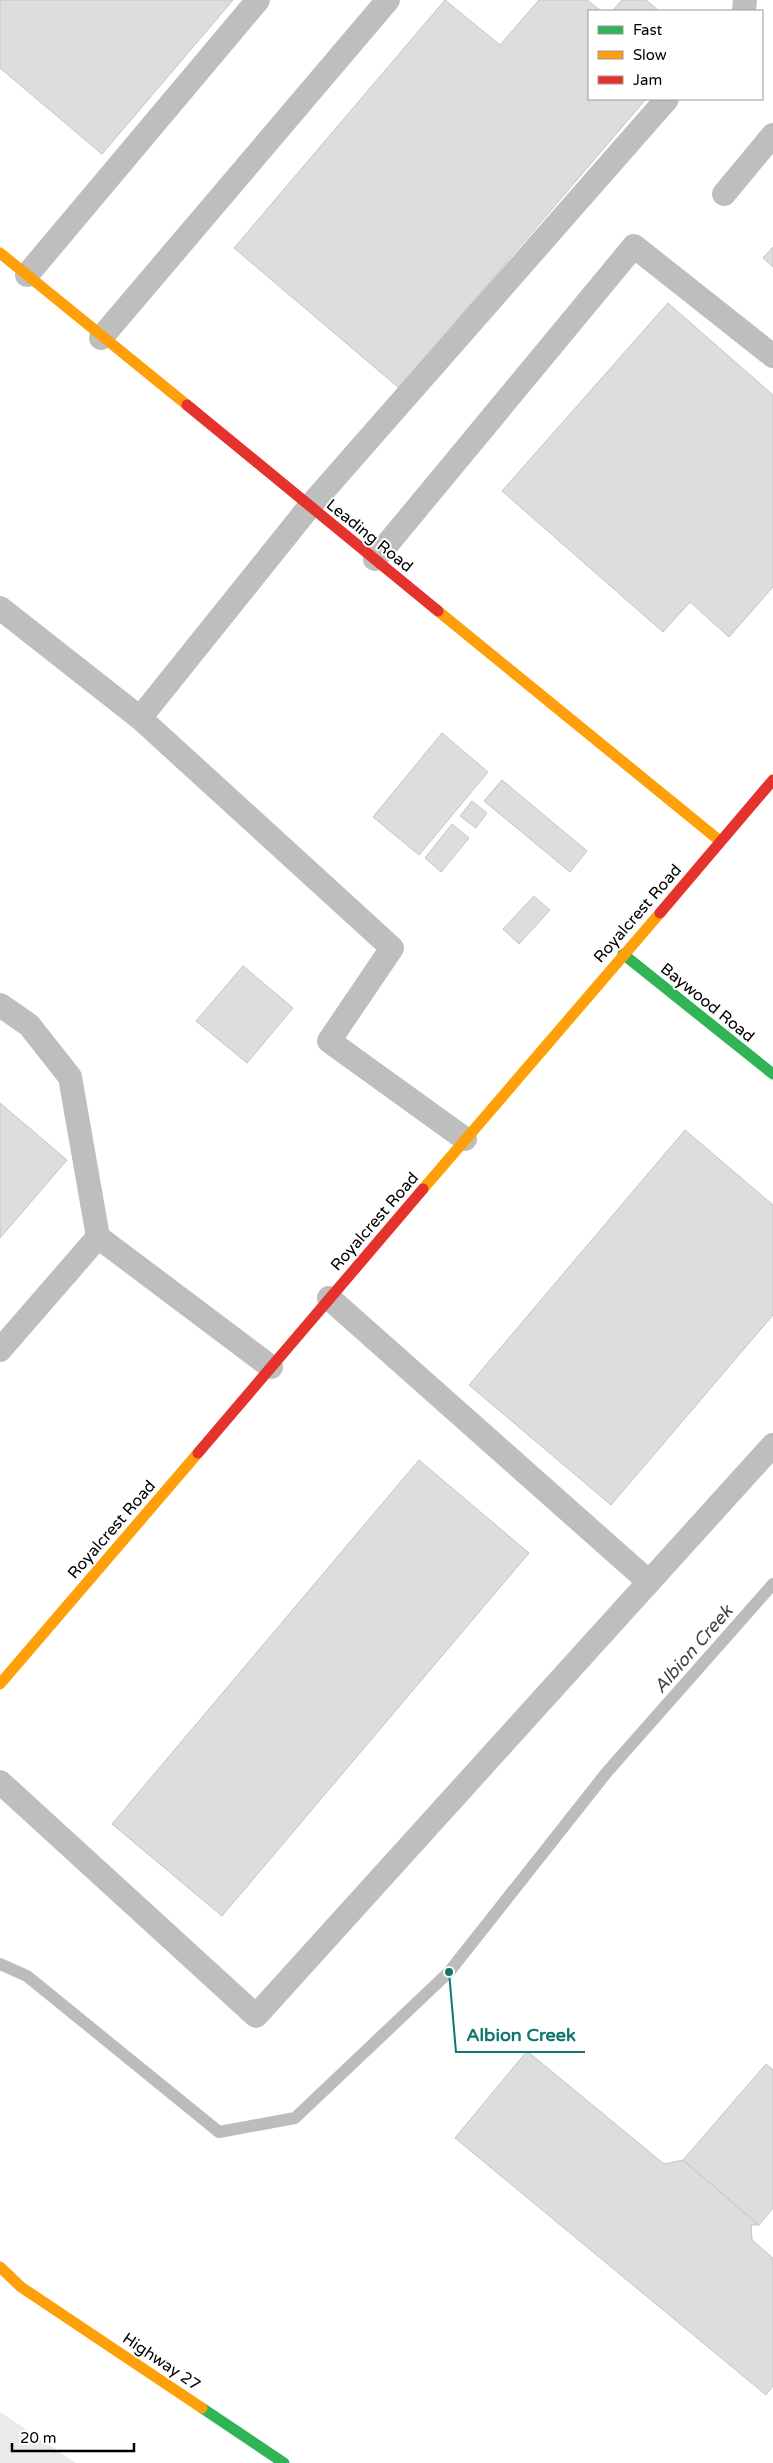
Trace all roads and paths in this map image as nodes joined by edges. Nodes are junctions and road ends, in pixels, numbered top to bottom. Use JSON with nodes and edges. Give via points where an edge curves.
{"nodes":[{"id":1,"x":258,"y":0,"type":"edge"},
{"id":2,"x":388,"y":0,"type":"edge"},
{"id":3,"x":666,"y":100,"type":"edge"},
{"id":4,"x":773,"y":135,"type":"edge"},
{"id":5,"x":724,"y":194,"type":"dead end"},
{"id":6,"x":0,"y":253,"type":"edge"},
{"id":7,"x":27,"y":275,"type":"junction"},
{"id":8,"x":101,"y":338,"type":"junction"},
{"id":9,"x":773,"y":356,"type":"edge"},
{"id":10,"x":310,"y":506,"type":"junction"},
{"id":11,"x":375,"y":559,"type":"junction"},
{"id":12,"x":0,"y":608,"type":"edge"},
{"id":13,"x":140,"y":718,"type":"junction"},
{"id":14,"x":773,"y":780,"type":"edge"},
{"id":15,"x":720,"y":841,"type":"junction"},
{"id":16,"x":623,"y":954,"type":"junction"},
{"id":17,"x":0,"y":1005,"type":"edge"},
{"id":18,"x":773,"y":1074,"type":"edge"},
{"id":19,"x":465,"y":1139,"type":"junction"},
{"id":20,"x":98,"y":1237,"type":"junction"},
{"id":21,"x":329,"y":1298,"type":"junction"},
{"id":22,"x":0,"y":1350,"type":"edge"},
{"id":23,"x":271,"y":1367,"type":"junction"},
{"id":24,"x":773,"y":1445,"type":"edge"},
{"id":25,"x":649,"y":1582,"type":"junction"},
{"id":26,"x":0,"y":1684,"type":"edge"},
{"id":27,"x":0,"y":1782,"type":"edge"},
{"id":28,"x":0,"y":2267,"type":"edge"},
{"id":29,"x":0,"y":2280,"type":"edge"},
{"id":30,"x":21,"y":2287,"type":"junction"},
{"id":31,"x":284,"y":2463,"type":"edge"}],
"edges":[{"from":1,"to":7,"type":"lane"},
{"from":2,"to":8,"type":"lane"},
{"from":3,"to":10,"type":"lane"},
{"from":4,"to":5,"type":"lane"},
{"from":6,"to":7,"type":"street","name":"Leading Road"},
{"from":7,"to":8,"type":"street","name":"Leading Road"},
{"from":8,"to":10,"type":"street","name":"Leading Road"},
{"from":9,"to":11,"type":"lane","via":[[634,246]]},
{"from":10,"to":11,"type":"street","name":"Leading Road"},
{"from":10,"to":13,"type":"lane"},
{"from":11,"to":15,"type":"street","name":"Leading Road"},
{"from":12,"to":13,"type":"lane"},
{"from":13,"to":19,"type":"lane","via":[[392,948],[329,1041]]},
{"from":14,"to":15,"type":"street","name":"Royalcrest Road"},
{"from":15,"to":16,"type":"street","name":"Royalcrest Road"},
{"from":16,"to":18,"type":"street","name":"Baywood Road"},
{"from":16,"to":19,"type":"street","name":"Royalcrest Road"},
{"from":17,"to":20,"type":"lane","via":[[29,1025],[70,1077]]},
{"from":19,"to":21,"type":"street","name":"Royalcrest Road"},
{"from":20,"to":22,"type":"lane"},
{"from":20,"to":23,"type":"lane"},
{"from":21,"to":23,"type":"street","name":"Royalcrest Road"},
{"from":21,"to":25,"type":"lane"},
{"from":23,"to":26,"type":"street","name":"Royalcrest Road"},
{"from":24,"to":25,"type":"lane"},
{"from":25,"to":27,"type":"lane","via":[[256,2016]]},
{"from":28,"to":30,"type":"street","name":"Highway 27"},
{"from":29,"to":30,"type":"street","name":"Highway 27"},
{"from":30,"to":31,"type":"street","name":"Highway 27"}]}
